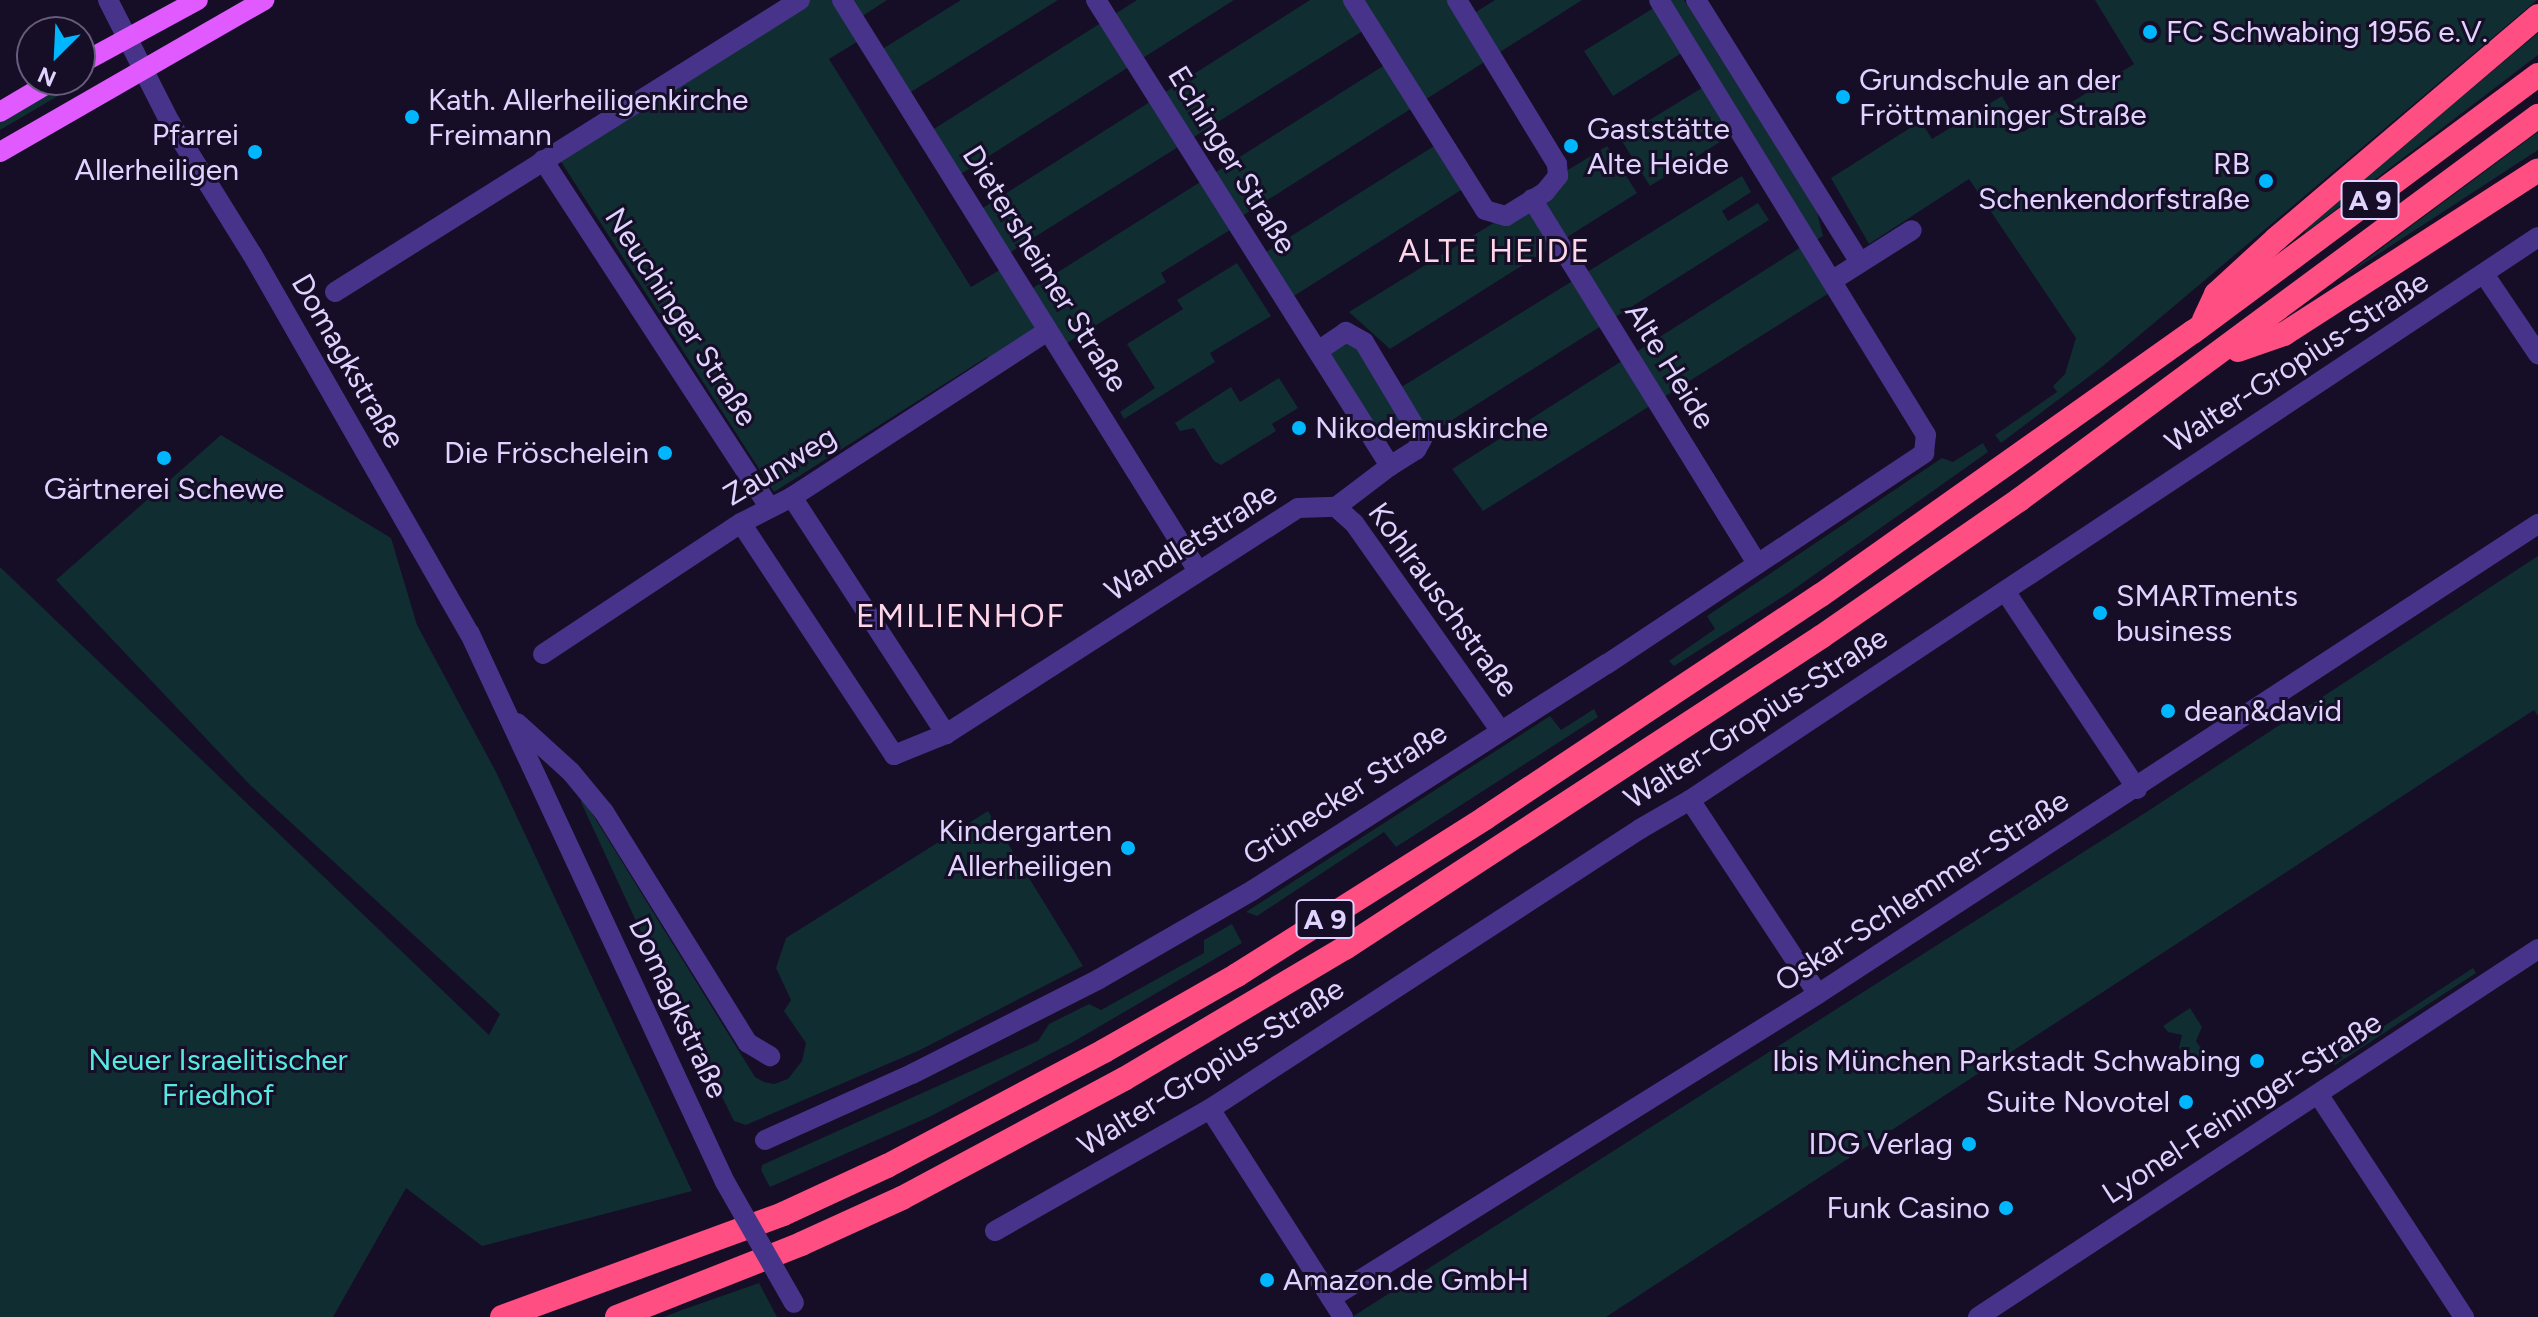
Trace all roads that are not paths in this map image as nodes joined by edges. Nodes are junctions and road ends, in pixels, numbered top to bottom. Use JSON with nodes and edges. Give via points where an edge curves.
{"nodes":[{"id":1,"x":108,"y":0,"type":"edge"},
{"id":2,"x":198,"y":0,"type":"edge"},
{"id":3,"x":264,"y":0,"type":"edge"},
{"id":4,"x":800,"y":0,"type":"edge"},
{"id":5,"x":842,"y":0,"type":"edge"},
{"id":6,"x":1096,"y":0,"type":"edge"},
{"id":7,"x":1353,"y":0,"type":"edge"},
{"id":8,"x":1457,"y":0,"type":"edge"},
{"id":9,"x":1659,"y":0,"type":"edge"},
{"id":10,"x":1696,"y":0,"type":"edge"},
{"id":11,"x":2538,"y":16,"type":"edge"},
{"id":12,"x":128,"y":39,"type":"junction"},
{"id":13,"x":96,"y":56,"type":"edge"},
{"id":14,"x":144,"y":68,"type":"junction"},
{"id":15,"x":2538,"y":75,"type":"edge"},
{"id":16,"x":27,"y":96,"type":"edge"},
{"id":17,"x":0,"y":112,"type":"edge"},
{"id":18,"x":2538,"y":116,"type":"edge"},
{"id":19,"x":0,"y":152,"type":"edge"},
{"id":20,"x":543,"y":160,"type":"junction"},
{"id":21,"x":2538,"y":170,"type":"edge"},
{"id":22,"x":1532,"y":199,"type":"junction"},
{"id":23,"x":1912,"y":230,"type":"dead end"},
{"id":24,"x":2538,"y":237,"type":"edge"},
{"id":25,"x":1860,"y":262,"type":"junction"},
{"id":26,"x":2484,"y":274,"type":"junction"},
{"id":27,"x":1833,"y":280,"type":"junction"},
{"id":28,"x":335,"y":292,"type":"dead end"},
{"id":29,"x":2201,"y":325,"type":"junction"},
{"id":30,"x":1048,"y":331,"type":"junction"},
{"id":31,"x":1318,"y":351,"type":"junction"},
{"id":32,"x":2538,"y":354,"type":"edge"},
{"id":33,"x":2217,"y":357,"type":"junction"},
{"id":34,"x":1390,"y":466,"type":"junction"},
{"id":35,"x":792,"y":497,"type":"junction"},
{"id":36,"x":769,"y":507,"type":"junction"},
{"id":37,"x":1336,"y":507,"type":"junction"},
{"id":38,"x":741,"y":523,"type":"junction"},
{"id":39,"x":2538,"y":524,"type":"edge"},
{"id":40,"x":1757,"y":564,"type":"junction"},
{"id":41,"x":1198,"y":571,"type":"junction"},
{"id":42,"x":2005,"y":591,"type":"junction"},
{"id":43,"x":543,"y":654,"type":"dead end"},
{"id":44,"x":511,"y":717,"type":"junction"},
{"id":45,"x":1500,"y":730,"type":"junction"},
{"id":46,"x":946,"y":734,"type":"junction"},
{"id":47,"x":2137,"y":789,"type":"junction"},
{"id":48,"x":1690,"y":800,"type":"junction"},
{"id":49,"x":2538,"y":949,"type":"edge"},
{"id":50,"x":1818,"y":994,"type":"junction"},
{"id":51,"x":770,"y":1056,"type":"dead end"},
{"id":52,"x":2318,"y":1094,"type":"junction"},
{"id":53,"x":1210,"y":1109,"type":"junction"},
{"id":54,"x":765,"y":1140,"type":"dead end"},
{"id":55,"x":995,"y":1231,"type":"dead end"},
{"id":56,"x":1331,"y":1298,"type":"junction"},
{"id":57,"x":2007,"y":1309,"type":"edge"},
{"id":58,"x":798,"y":1310,"type":"edge"},
{"id":59,"x":502,"y":1317,"type":"edge"},
{"id":60,"x":617,"y":1317,"type":"edge"},
{"id":61,"x":1343,"y":1317,"type":"edge"},
{"id":62,"x":1978,"y":1317,"type":"edge"},
{"id":63,"x":2464,"y":1317,"type":"edge"}],
"edges":[{"from":1,"to":12,"type":"street","name":"Domagkstraße"},
{"from":2,"to":12,"type":"main road"},
{"from":3,"to":14,"type":"main road"},
{"from":4,"to":20,"type":"street"},
{"from":5,"to":30,"type":"street","name":"Dietersheimer Straße"},
{"from":6,"to":31,"type":"street","name":"Echinger Straße"},
{"from":7,"to":22,"type":"street","via":[[1485,210],[1506,216]]},
{"from":8,"to":22,"type":"street","via":[[1557,164],[1558,176]]},
{"from":9,"to":27,"type":"street"},
{"from":10,"to":25,"type":"street"},
{"from":11,"to":29,"type":"highway","via":[[2216,294]]},
{"from":12,"to":13,"type":"main road"},
{"from":12,"to":14,"type":"street","name":"Domagkstraße"},
{"from":14,"to":19,"type":"main road"},
{"from":14,"to":44,"type":"street","name":"Domagkstraße","via":[[170,122],[443,585]]},
{"from":15,"to":29,"type":"highway","number":"A 9"},
{"from":16,"to":17,"type":"main road"},
{"from":18,"to":33,"type":"highway"},
{"from":20,"to":28,"type":"street"},
{"from":20,"to":36,"type":"street","name":"Neuchinger Straße"},
{"from":21,"to":33,"type":"highway","number":"A 9","via":[[2284,334]]},
{"from":22,"to":40,"type":"street","name":"Alte Heide"},
{"from":23,"to":25,"type":"street"},
{"from":24,"to":26,"type":"street","name":"Walter-Gropius-Straße"},
{"from":25,"to":27,"type":"street"},
{"from":26,"to":32,"type":"street"},
{"from":26,"to":42,"type":"street","name":"Walter-Gropius-Straße"},
{"from":27,"to":40,"type":"street","name":"Grünecker Straße","via":[[1926,435],[1927,447]]},
{"from":29,"to":59,"type":"highway","number":"A 9","via":[[1821,595],[1237,975],[887,1166],[783,1214]]},
{"from":30,"to":35,"type":"street","name":"Zaunweg"},
{"from":30,"to":41,"type":"street","name":"Dietersheimer Straße"},
{"from":31,"to":34,"type":"street","name":"Echinger Straße"},
{"from":31,"to":34,"type":"street","via":[[1346,332],[1370,350],[1422,439],[1416,450]]},
{"from":33,"to":60,"type":"highway","number":"A 9","via":[[1821,637],[1332,956],[1124,1079],[902,1198]]},
{"from":34,"to":37,"type":"street"},
{"from":35,"to":36,"type":"street","name":"Zaunweg"},
{"from":35,"to":46,"type":"street"},
{"from":36,"to":38,"type":"street","name":"Zaunweg"},
{"from":37,"to":41,"type":"street","name":"Wandletstraße","via":[[1298,508]]},
{"from":37,"to":45,"type":"street","name":"Kohlrauschstraße","via":[[1354,523]]},
{"from":38,"to":43,"type":"street","name":"Zaunweg"},
{"from":38,"to":46,"type":"street","name":"Wandletstraße","via":[[894,755]]},
{"from":39,"to":47,"type":"street","name":"Oskar-Schlemmer-Straße"},
{"from":40,"to":45,"type":"street","name":"Grünecker Straße"},
{"from":41,"to":46,"type":"street","name":"Wandletstraße"},
{"from":42,"to":47,"type":"street"},
{"from":42,"to":48,"type":"street","name":"Walter-Gropius-Straße"},
{"from":44,"to":51,"type":"street","name":"Domagkstraße","via":[[571,772],[604,812],[748,1043]]},
{"from":44,"to":58,"type":"street","name":"Domagkstraße","bridge":true,"via":[[721,1172]]},
{"from":45,"to":54,"type":"street","name":"Grünecker Straße","via":[[1253,890],[1099,979],[912,1074]]},
{"from":47,"to":50,"type":"street","name":"Oskar-Schlemmer-Straße"},
{"from":48,"to":50,"type":"street"},
{"from":48,"to":53,"type":"street","name":"Walter-Gropius-Straße"},
{"from":49,"to":52,"type":"street","name":"Lyonel-Feininger-Straße"},
{"from":50,"to":56,"type":"street","name":"Oskar-Schlemmer-Straße"},
{"from":52,"to":57,"type":"street","name":"Lyonel-Feininger-Straße"},
{"from":52,"to":63,"type":"street"},
{"from":53,"to":55,"type":"street","name":"Walter-Gropius-Straße"},
{"from":53,"to":56,"type":"street"},
{"from":56,"to":61,"type":"street"},
{"from":57,"to":62,"type":"street","name":"Lyonel-Feininger-Straße"}]}
